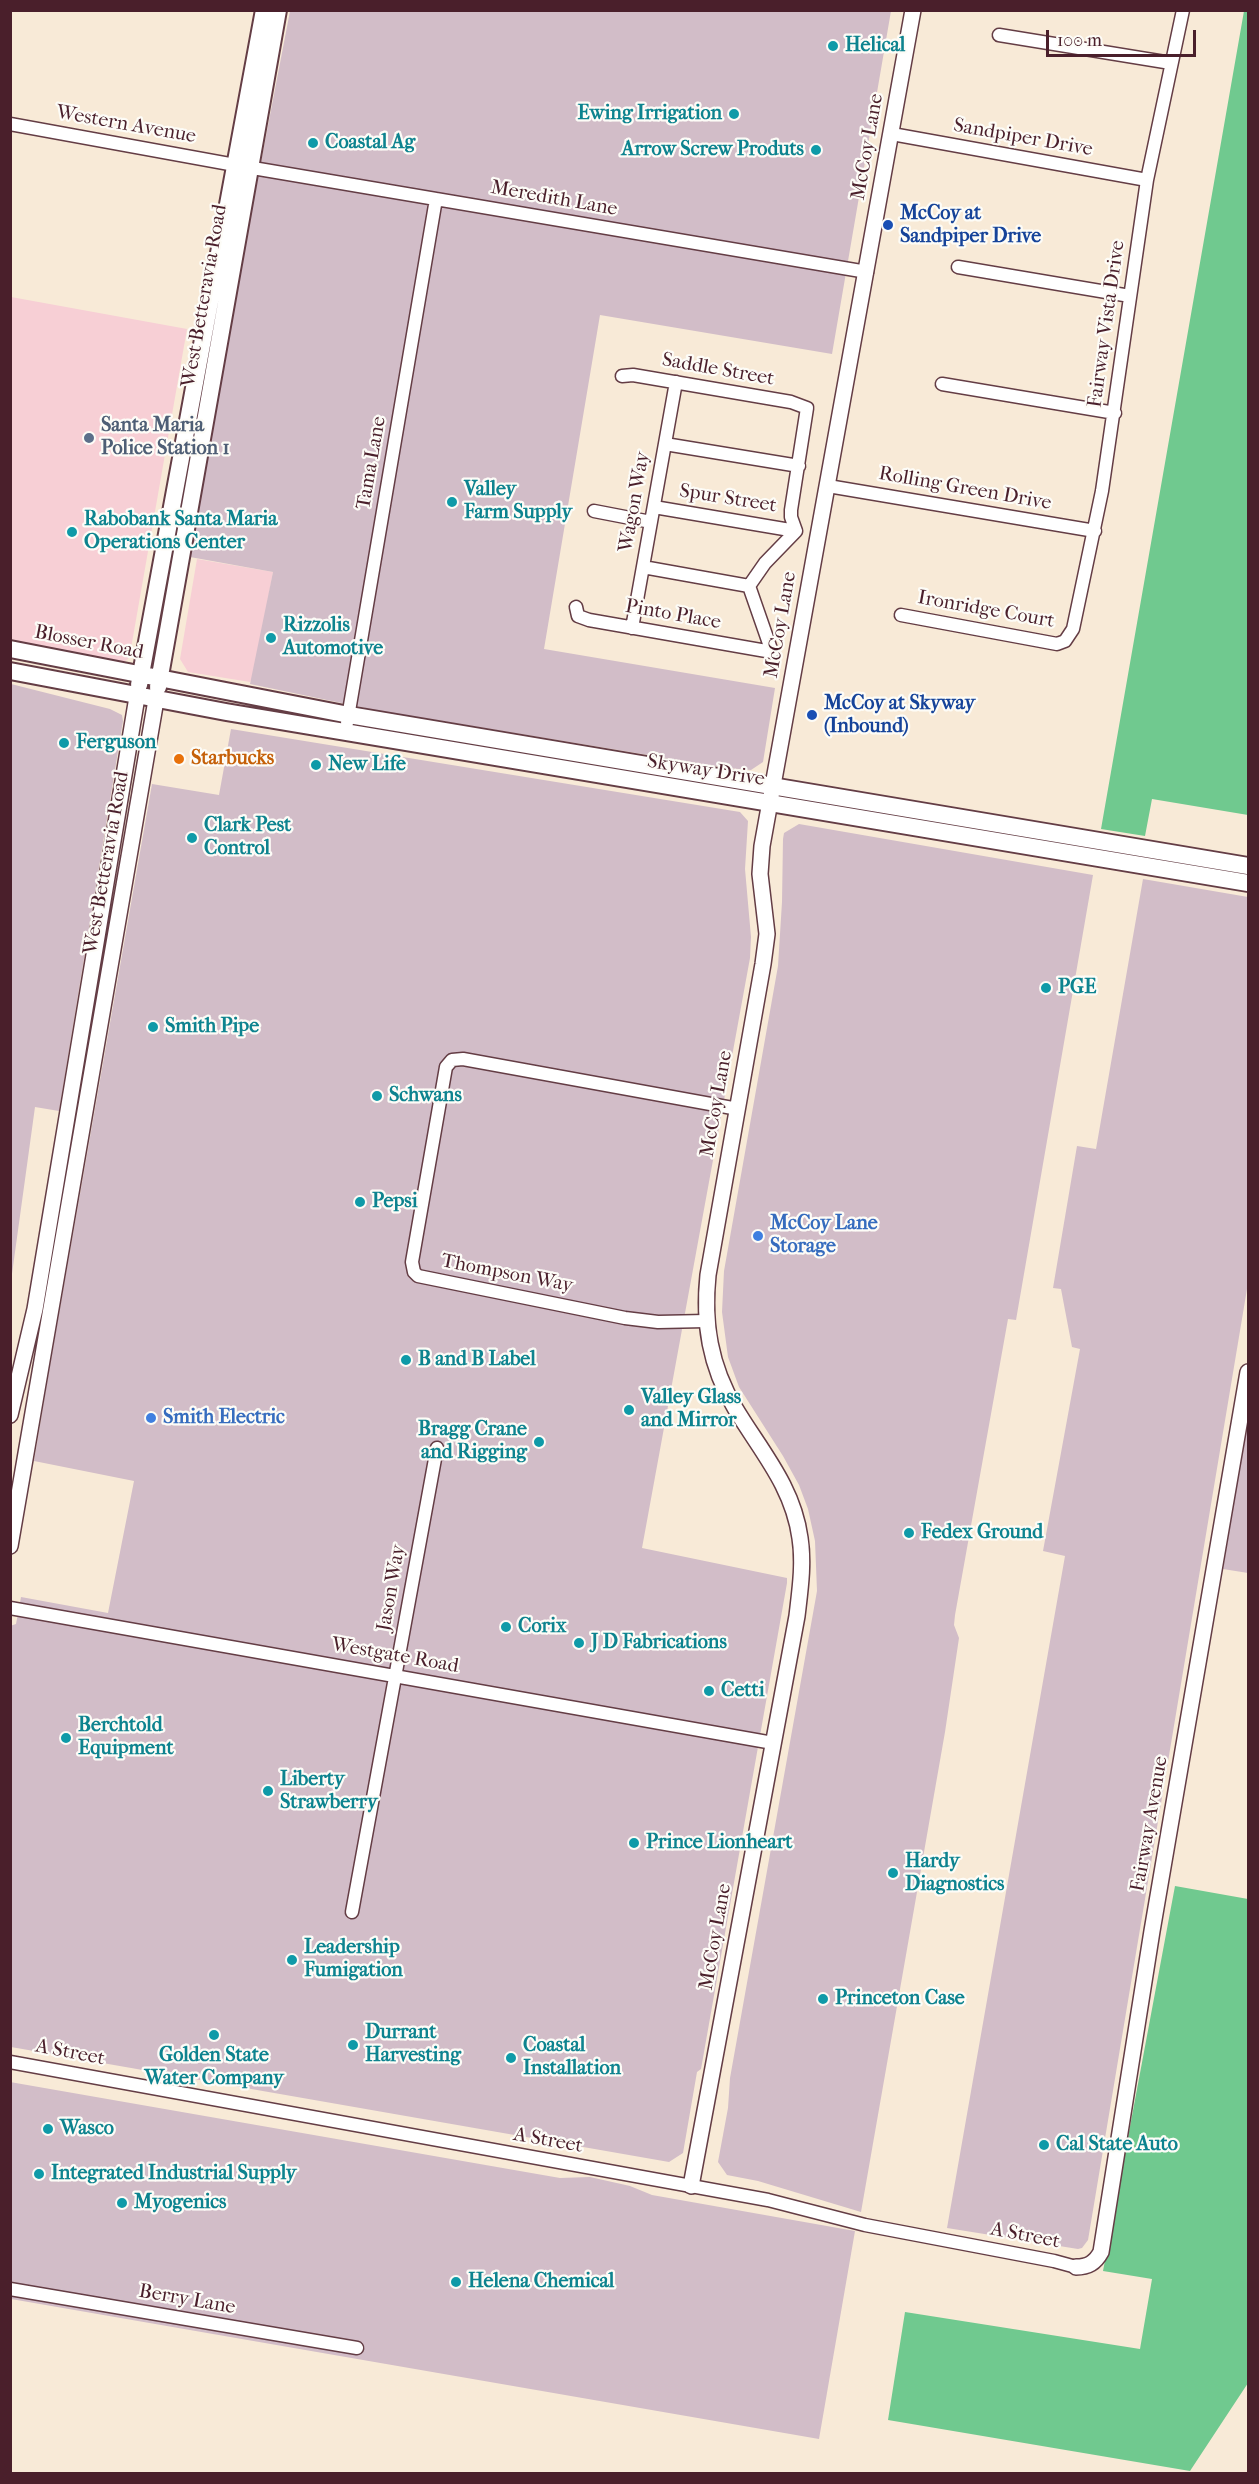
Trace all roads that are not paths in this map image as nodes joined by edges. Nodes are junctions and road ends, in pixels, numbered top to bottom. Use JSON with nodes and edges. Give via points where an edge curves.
{"nodes":[{"id":1,"x":264,"y":10,"type":"edge"},
{"id":2,"x":278,"y":10,"type":"edge"},
{"id":3,"x":913,"y":10,"type":"edge"},
{"id":4,"x":1183,"y":10,"type":"edge"},
{"id":5,"x":999,"y":35,"type":"dead end"},
{"id":6,"x":1171,"y":63,"type":"junction"},
{"id":7,"x":10,"y":124,"type":"edge"},
{"id":8,"x":892,"y":134,"type":"junction"},
{"id":9,"x":242,"y":166,"type":"junction"},
{"id":10,"x":1147,"y":180,"type":"junction"},
{"id":11,"x":436,"y":199,"type":"junction"},
{"id":12,"x":958,"y":267,"type":"dead end"},
{"id":13,"x":867,"y":272,"type":"junction"},
{"id":14,"x":1130,"y":296,"type":"junction"},
{"id":15,"x":622,"y":376,"type":"dead end"},
{"id":16,"x":676,"y":382,"type":"junction"},
{"id":17,"x":942,"y":384,"type":"dead end"},
{"id":18,"x":1115,"y":413,"type":"junction"},
{"id":19,"x":665,"y":444,"type":"junction"},
{"id":20,"x":799,"y":466,"type":"junction"},
{"id":21,"x":828,"y":486,"type":"junction"},
{"id":22,"x":654,"y":507,"type":"junction"},
{"id":23,"x":594,"y":511,"type":"dead end"},
{"id":24,"x":651,"y":522,"type":"junction"},
{"id":25,"x":796,"y":531,"type":"junction"},
{"id":26,"x":1095,"y":531,"type":"junction"},
{"id":27,"x":643,"y":567,"type":"junction"},
{"id":28,"x":749,"y":586,"type":"junction"},
{"id":29,"x":576,"y":607,"type":"dead end"},
{"id":30,"x":901,"y":615,"type":"dead end"},
{"id":31,"x":632,"y":628,"type":"junction"},
{"id":32,"x":1065,"y":641,"type":"joint"},
{"id":33,"x":10,"y":649,"type":"edge"},
{"id":34,"x":10,"y":671,"type":"edge"},
{"id":35,"x":141,"y":675,"type":"junction"},
{"id":36,"x":159,"y":679,"type":"junction"},
{"id":37,"x":137,"y":697,"type":"junction"},
{"id":38,"x":156,"y":700,"type":"junction"},
{"id":39,"x":349,"y":715,"type":"junction"},
{"id":40,"x":346,"y":733,"type":"junction"},
{"id":41,"x":773,"y":786,"type":"junction"},
{"id":42,"x":769,"y":803,"type":"junction"},
{"id":43,"x":1248,"y":866,"type":"edge"},
{"id":44,"x":1248,"y":883,"type":"edge"},
{"id":45,"x":738,"y":1109,"type":"junction"},
{"id":46,"x":706,"y":1321,"type":"junction"},
{"id":47,"x":1248,"y":1372,"type":"edge"},
{"id":48,"x":10,"y":1415,"type":"edge"},
{"id":49,"x":437,"y":1448,"type":"dead end"},
{"id":50,"x":10,"y":1546,"type":"edge"},
{"id":51,"x":10,"y":1608,"type":"edge"},
{"id":52,"x":395,"y":1676,"type":"junction"},
{"id":53,"x":773,"y":1743,"type":"junction"},
{"id":54,"x":352,"y":1912,"type":"dead end"},
{"id":55,"x":10,"y":2062,"type":"edge"},
{"id":56,"x":691,"y":2186,"type":"junction"},
{"id":57,"x":1076,"y":2267,"type":"joint"},
{"id":58,"x":10,"y":2289,"type":"edge"},
{"id":59,"x":357,"y":2348,"type":"dead end"}],
"edges":[{"from":1,"to":9,"type":"main road","name":"West Betteravia Road"},
{"from":2,"to":9,"type":"main road","name":"West Betteravia Road"},
{"from":3,"to":8,"type":"street","name":"McCoy Lane"},
{"from":4,"to":6,"type":"street","name":"Fairway Vista Drive"},
{"from":5,"to":6,"type":"street"},
{"from":6,"to":10,"type":"street","name":"Fairway Vista Drive"},
{"from":7,"to":9,"type":"street","name":"Western Avenue"},
{"from":8,"to":10,"type":"street","name":"Sandpiper Drive"},
{"from":8,"to":13,"type":"street","name":"McCoy Lane"},
{"from":9,"to":11,"type":"street","name":"Meredith Lane"},
{"from":9,"to":35,"type":"main road","name":"West Betteravia Road"},
{"from":9,"to":36,"type":"main road","name":"West Betteravia Road"},
{"from":10,"to":14,"type":"street","name":"Fairway Vista Drive"},
{"from":11,"to":13,"type":"street","name":"Meredith Lane"},
{"from":11,"to":39,"type":"street","name":"Tama Lane"},
{"from":12,"to":14,"type":"street"},
{"from":13,"to":21,"type":"street","name":"McCoy Lane"},
{"from":14,"to":18,"type":"street","name":"Fairway Vista Drive"},
{"from":15,"to":16,"type":"street","name":"Saddle Street"},
{"from":16,"to":19,"type":"street","name":"Wagon Way"},
{"from":16,"to":20,"type":"street","name":"Saddle Street","via":[[807,408]]},
{"from":17,"to":18,"type":"street"},
{"from":18,"to":26,"type":"street","name":"Fairway Vista Drive"},
{"from":19,"to":20,"type":"street"},
{"from":19,"to":22,"type":"street","name":"Wagon Way"},
{"from":20,"to":25,"type":"street","via":[[791,517]]},
{"from":21,"to":26,"type":"street","name":"Rolling Green Drive"},
{"from":21,"to":41,"type":"street","name":"McCoy Lane"},
{"from":22,"to":24,"type":"street","name":"Wagon Way"},
{"from":22,"to":25,"type":"street","name":"Spur Street"},
{"from":23,"to":24,"type":"street"},
{"from":24,"to":27,"type":"street","name":"Wagon Way"},
{"from":25,"to":28,"type":"street"},
{"from":26,"to":32,"type":"street","name":"Fairway Vista Drive","via":[[1076,622]]},
{"from":27,"to":28,"type":"street"},
{"from":27,"to":31,"type":"street","name":"Wagon Way"},
{"from":28,"to":31,"type":"street","name":"Pinto Place","via":[[772,652]]},
{"from":29,"to":31,"type":"street","name":"Pinto Place","via":[[582,618]]},
{"from":30,"to":32,"type":"street","name":"Ironridge Court","via":[[1057,644]]},
{"from":33,"to":35,"type":"main road","name":"Blosser Road"},
{"from":34,"to":37,"type":"main road"},
{"from":35,"to":36,"type":"main road","name":"Blosser Road"},
{"from":35,"to":37,"type":"main road","name":"West Betteravia Road"},
{"from":36,"to":38,"type":"main road","name":"West Betteravia Road"},
{"from":36,"to":39,"type":"main road","name":"Skyway Drive"},
{"from":37,"to":38,"type":"main road"},
{"from":37,"to":48,"type":"street","name":"West Betteravia Road","via":[[35,1309]]},
{"from":38,"to":40,"type":"main road","name":"Skyway Drive"},
{"from":38,"to":50,"type":"street","name":"West Betteravia Road"},
{"from":39,"to":40,"type":"street","name":"Tama Lane"},
{"from":39,"to":41,"type":"main road","name":"Skyway Drive"},
{"from":40,"to":42,"type":"main road","name":"Skyway Drive"},
{"from":41,"to":42,"type":"street","name":"McCoy Lane"},
{"from":41,"to":43,"type":"main road","name":"Skyway Drive"},
{"from":42,"to":44,"type":"main road","name":"Skyway Drive"},
{"from":42,"to":45,"type":"street","name":"McCoy Lane","via":[[760,874],[767,934]]},
{"from":45,"to":46,"type":"street","name":"McCoy Lane","via":[[708,1275]]},
{"from":45,"to":46,"type":"street","name":"Thompson Way","via":[[452,1060],[446,1067],[412,1262],[418,1276],[430,1279],[625,1318]]},
{"from":46,"to":53,"type":"street","name":"McCoy Lane","via":[[714,1361],[726,1391],[784,1486],[800,1537],[799,1603]]},
{"from":47,"to":57,"type":"street","name":"Fairway Avenue","via":[[1101,2252],[1087,2267]]},
{"from":49,"to":52,"type":"street","name":"Jason Way"},
{"from":51,"to":52,"type":"street","name":"Westgate Road"},
{"from":52,"to":53,"type":"street","name":"Westgate Road"},
{"from":52,"to":54,"type":"street","name":"Jason Way"},
{"from":53,"to":56,"type":"street","name":"McCoy Lane"},
{"from":55,"to":56,"type":"street","name":"A Street"},
{"from":56,"to":57,"type":"street","name":"A Street"},
{"from":58,"to":59,"type":"street","name":"Berry Lane"}]}
